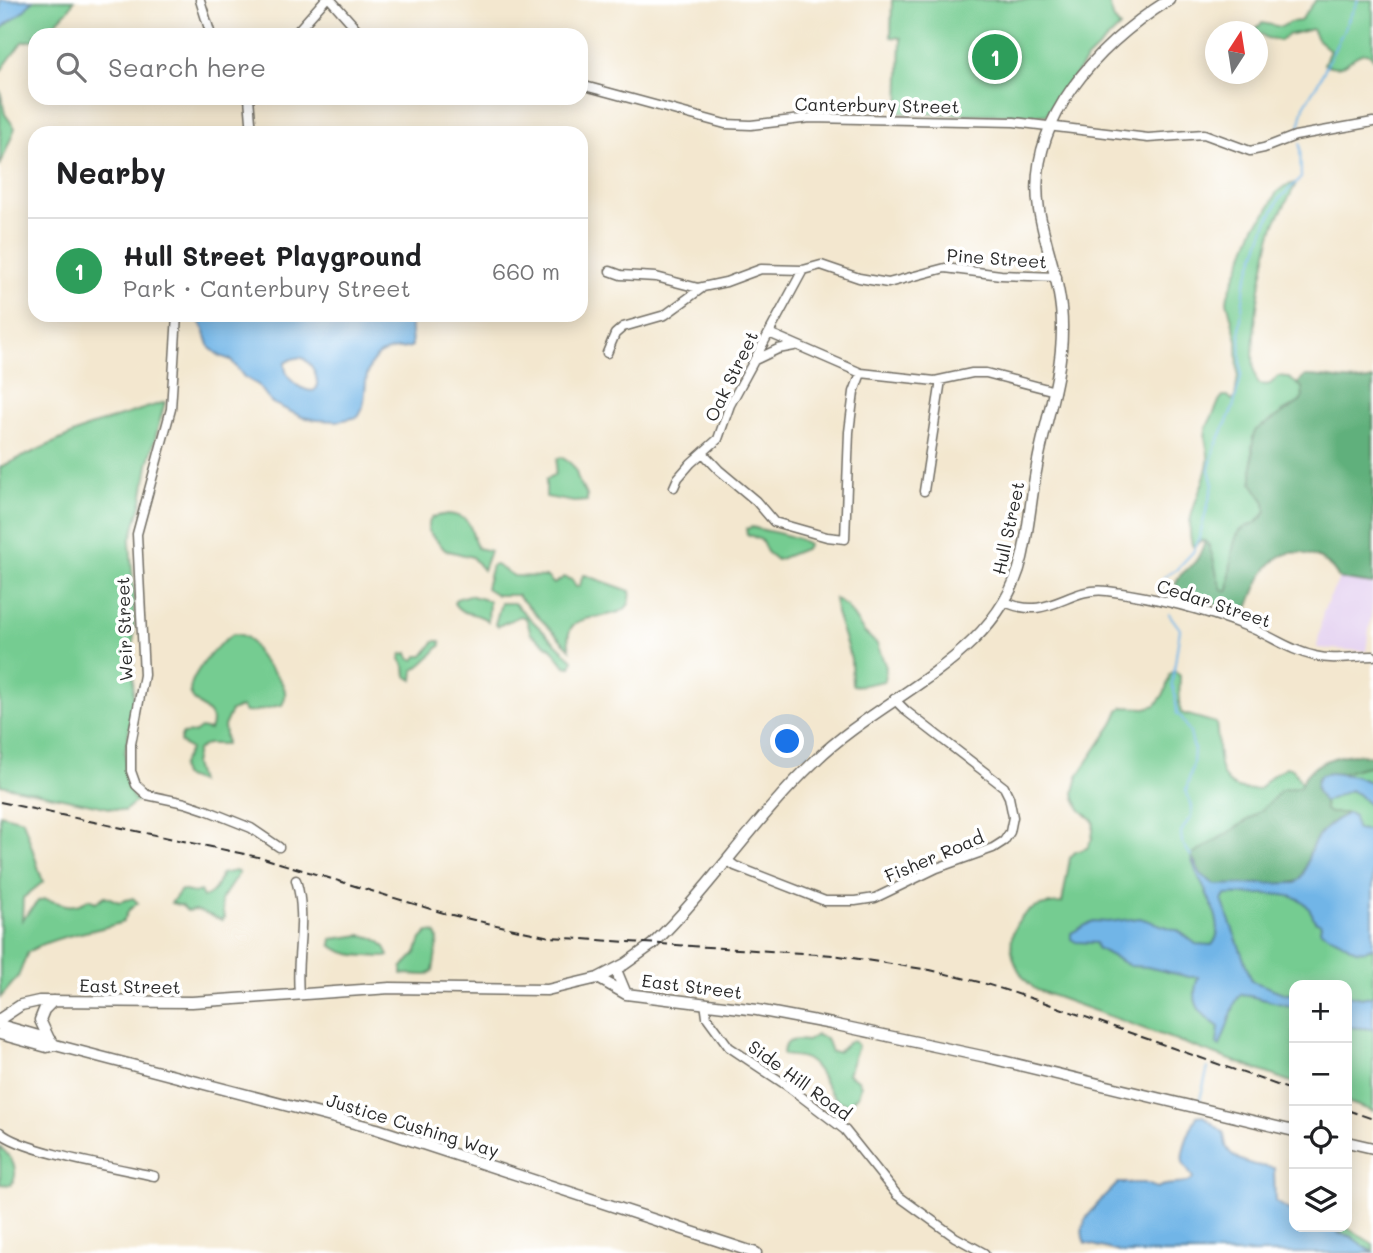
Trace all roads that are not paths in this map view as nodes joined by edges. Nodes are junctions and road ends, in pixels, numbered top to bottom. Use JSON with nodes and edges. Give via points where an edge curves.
{"nodes":[{"id":1,"x":200,"y":0,"type":"edge"},
{"id":2,"x":325,"y":0,"type":"edge"},
{"id":3,"x":331,"y":0,"type":"edge"},
{"id":4,"x":1169,"y":0,"type":"edge"},
{"id":5,"x":209,"y":28,"type":"edge"},
{"id":6,"x":300,"y":28,"type":"edge"},
{"id":7,"x":356,"y":28,"type":"edge"},
{"id":8,"x":588,"y":87,"type":"edge"},
{"id":9,"x":248,"y":105,"type":"edge"},
{"id":10,"x":1373,"y":122,"type":"edge"},
{"id":11,"x":251,"y":126,"type":"edge"},
{"id":12,"x":1051,"y":126,"type":"junction"},
{"id":13,"x":803,"y":270,"type":"junction"},
{"id":14,"x":610,"y":271,"type":"dead end"},
{"id":15,"x":1057,"y":277,"type":"junction"},
{"id":16,"x":702,"y":288,"type":"junction"},
{"id":17,"x":177,"y":322,"type":"edge"},
{"id":18,"x":769,"y":333,"type":"junction"},
{"id":19,"x":797,"y":345,"type":"junction"},
{"id":20,"x":607,"y":353,"type":"dead end"},
{"id":21,"x":753,"y":362,"type":"junction"},
{"id":22,"x":861,"y":373,"type":"junction"},
{"id":23,"x":941,"y":380,"type":"junction"},
{"id":24,"x":1055,"y":391,"type":"junction"},
{"id":25,"x":703,"y":453,"type":"junction"},
{"id":26,"x":674,"y":487,"type":"dead end"},
{"id":27,"x":924,"y":491,"type":"dead end"},
{"id":28,"x":1005,"y":601,"type":"junction"},
{"id":29,"x":1373,"y":656,"type":"edge"},
{"id":30,"x":894,"y":699,"type":"junction"},
{"id":31,"x":279,"y":847,"type":"dead end"},
{"id":32,"x":727,"y":860,"type":"junction"},
{"id":33,"x":296,"y":880,"type":"dead end"},
{"id":34,"x":616,"y":970,"type":"junction"},
{"id":35,"x":598,"y":978,"type":"junction"},
{"id":36,"x":299,"y":993,"type":"junction"},
{"id":37,"x":626,"y":993,"type":"junction"},
{"id":38,"x":53,"y":1001,"type":"junction"},
{"id":39,"x":705,"y":1003,"type":"junction"},
{"id":40,"x":0,"y":1019,"type":"edge"},
{"id":41,"x":0,"y":1025,"type":"edge"},
{"id":42,"x":0,"y":1034,"type":"edge"},
{"id":43,"x":52,"y":1042,"type":"junction"},
{"id":44,"x":1289,"y":1129,"type":"edge"},
{"id":45,"x":0,"y":1132,"type":"edge"},
{"id":46,"x":1352,"y":1143,"type":"edge"},
{"id":47,"x":1373,"y":1148,"type":"edge"},
{"id":48,"x":154,"y":1176,"type":"dead end"},
{"id":49,"x":756,"y":1253,"type":"edge"},
{"id":50,"x":984,"y":1253,"type":"edge"}],
"edges":[{"from":1,"to":5,"type":"street"},
{"from":2,"to":6,"type":"street"},
{"from":3,"to":7,"type":"street"},
{"from":4,"to":12,"type":"main road","name":"Hull Street","via":[[1099,55]]},
{"from":8,"to":12,"type":"street","name":"Canterbury Street","via":[[725,124],[818,118]]},
{"from":9,"to":11,"type":"street"},
{"from":10,"to":12,"type":"street","name":"Canterbury Street","via":[[1295,136],[1250,151],[1210,135],[1147,138]]},
{"from":12,"to":15,"type":"main road","name":"Hull Street","via":[[1041,152],[1037,185]]},
{"from":13,"to":15,"type":"street","name":"Pine Street","via":[[825,265],[888,283],[945,268]]},
{"from":13,"to":16,"type":"street","name":"Pine Street","via":[[761,268]]},
{"from":13,"to":18,"type":"street","name":"Oak Street"},
{"from":14,"to":16,"type":"street","name":"Pine Street"},
{"from":15,"to":24,"type":"main road","name":"Hull Street","via":[[1062,331]]},
{"from":16,"to":20,"type":"street","via":[[665,315],[623,327]]},
{"from":17,"to":31,"type":"street","name":"Weir Street","via":[[171,409],[137,534],[144,675],[131,744],[131,771],[136,785],[147,795],[206,810],[251,828]]},
{"from":18,"to":19,"type":"street"},
{"from":18,"to":21,"type":"street","name":"Oak Street"},
{"from":19,"to":21,"type":"street"},
{"from":19,"to":22,"type":"street"},
{"from":21,"to":25,"type":"street","name":"Oak Street","via":[[719,436]]},
{"from":22,"to":23,"type":"street"},
{"from":22,"to":25,"type":"street","via":[[849,432],[845,539],[774,522]]},
{"from":23,"to":24,"type":"street","via":[[986,373]]},
{"from":23,"to":27,"type":"street"},
{"from":24,"to":28,"type":"main road","name":"Hull Street","via":[[1023,556]]},
{"from":25,"to":26,"type":"street","name":"Oak Street"},
{"from":28,"to":29,"type":"street","name":"Cedar Street","via":[[1033,609],[1092,590],[1116,592],[1167,601],[1243,625],[1313,656]]},
{"from":28,"to":30,"type":"main road","name":"Hull Street","via":[[967,647]]},
{"from":30,"to":32,"type":"main road","name":"Hull Street","via":[[814,761]]},
{"from":30,"to":32,"type":"street","name":"Fisher Road","via":[[1004,786],[1013,817],[1004,841],[884,894],[855,901],[814,898]]},
{"from":32,"to":34,"type":"main road","name":"Hull Street","via":[[653,944]]},
{"from":33,"to":36,"type":"street","via":[[303,917]]},
{"from":34,"to":35,"type":"main road","name":"Hull Street"},
{"from":34,"to":37,"type":"main road"},
{"from":35,"to":36,"type":"main road","name":"East Street","via":[[539,990],[390,988]]},
{"from":35,"to":37,"type":"main road","name":"East Street"},
{"from":36,"to":38,"type":"main road","name":"East Street","via":[[192,1002]]},
{"from":37,"to":39,"type":"main road","name":"East Street"},
{"from":38,"to":40,"type":"main road","name":"East Street","via":[[26,1004]]},
{"from":38,"to":43,"type":"main road","via":[[40,1020]]},
{"from":39,"to":44,"type":"main road","name":"East Street","via":[[974,1054]]},
{"from":39,"to":50,"type":"street","name":"Side Hill Road","via":[[712,1026],[734,1051],[845,1130],[897,1195]]},
{"from":41,"to":43,"type":"main road","name":"Justice Cushing Way"},
{"from":42,"to":43,"type":"main road","name":"Justice Cushing Way","via":[[47,1047]]},
{"from":43,"to":49,"type":"main road","name":"Justice Cushing Way","via":[[355,1122]]},
{"from":45,"to":48,"type":"street","via":[[30,1147]]},
{"from":46,"to":47,"type":"main road"}]}
